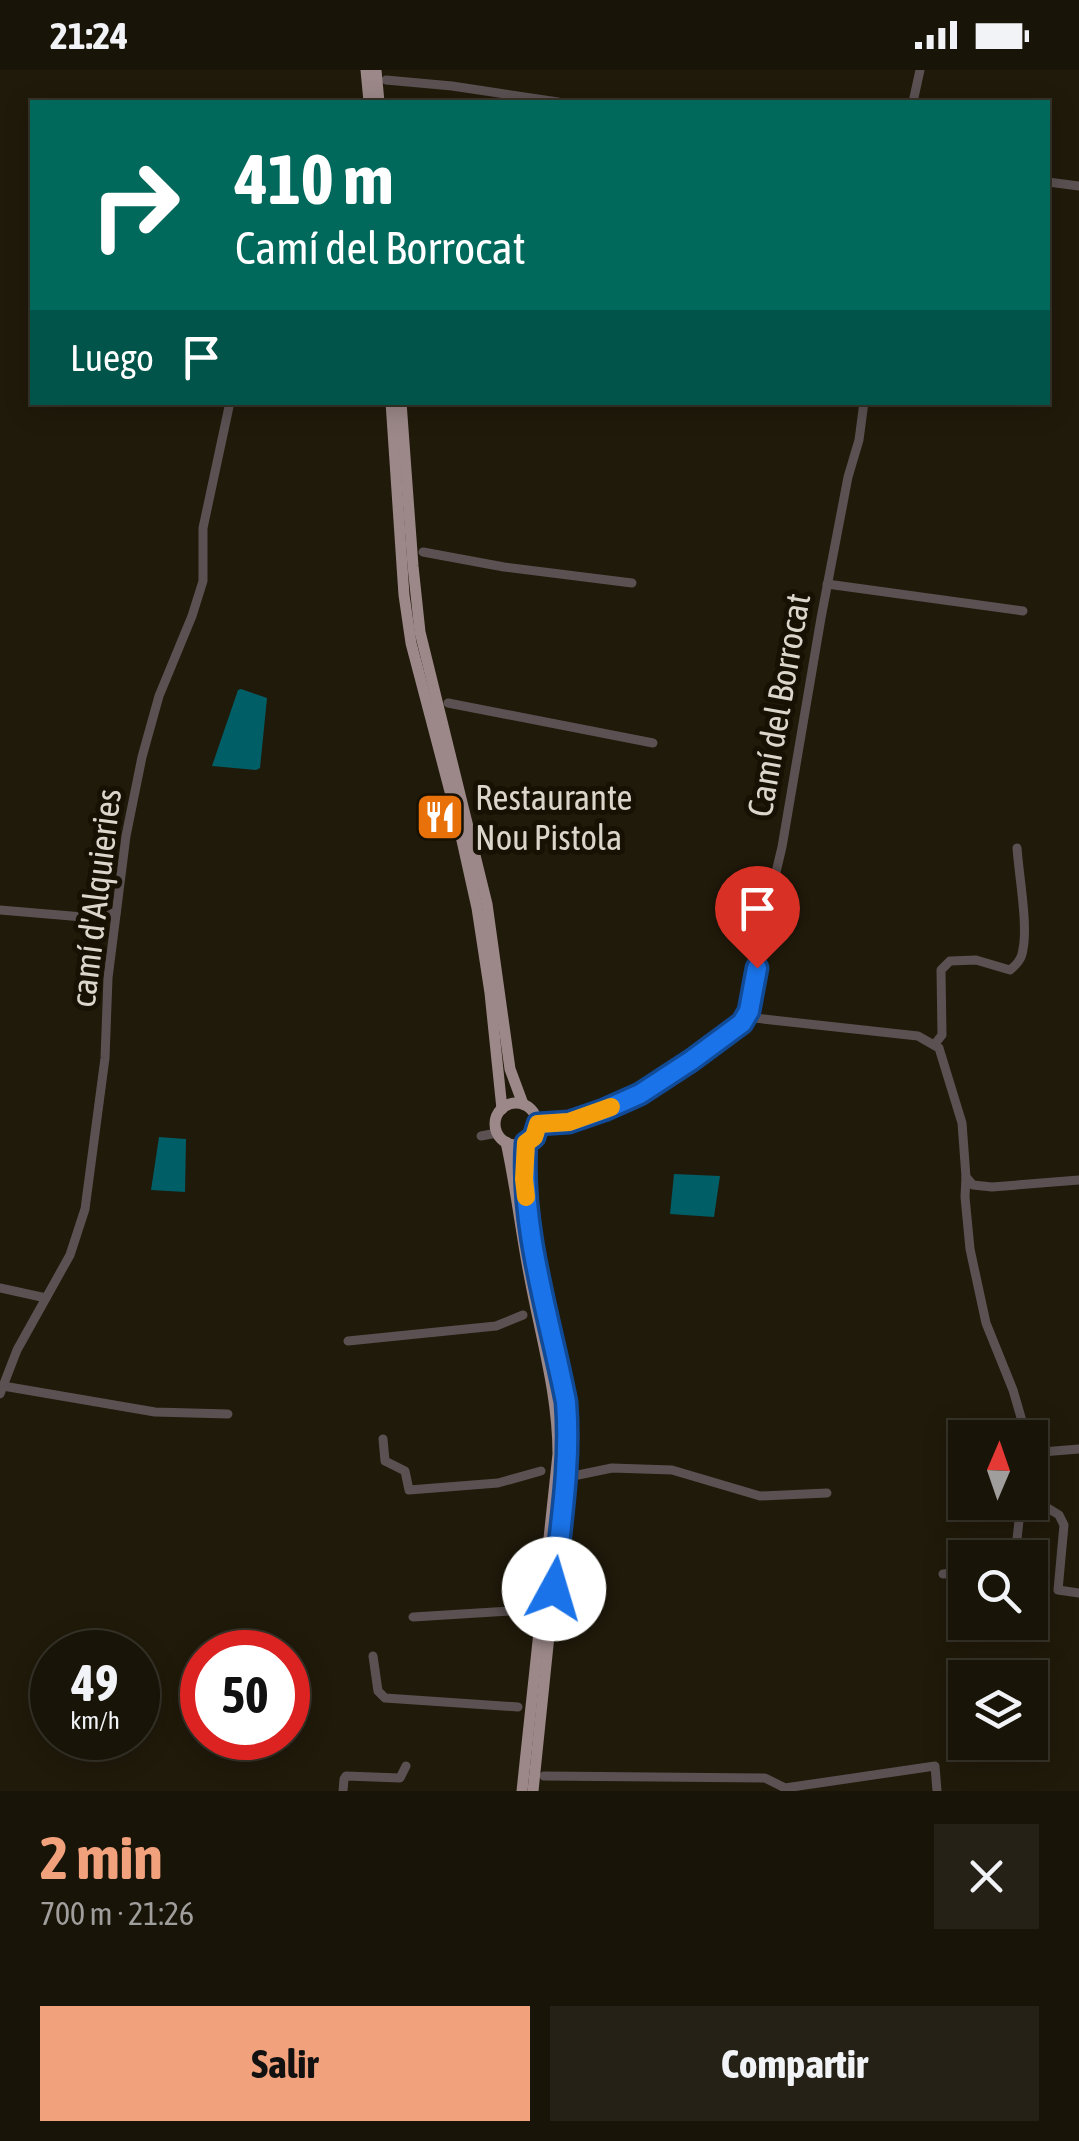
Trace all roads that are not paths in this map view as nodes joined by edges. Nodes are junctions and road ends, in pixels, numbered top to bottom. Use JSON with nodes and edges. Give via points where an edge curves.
{"nodes":[{"id":1,"x":366,"y":70,"type":"edge"},
{"id":2,"x":376,"y":70,"type":"edge"},
{"id":3,"x":920,"y":70,"type":"edge"},
{"id":4,"x":386,"y":80,"type":"dead end"},
{"id":5,"x":368,"y":100,"type":"edge"},
{"id":6,"x":379,"y":100,"type":"edge"},
{"id":7,"x":545,"y":100,"type":"edge"},
{"id":8,"x":913,"y":100,"type":"edge"},
{"id":9,"x":1050,"y":182,"type":"edge"},
{"id":10,"x":1079,"y":186,"type":"edge"},
{"id":11,"x":229,"y":405,"type":"edge"},
{"id":12,"x":391,"y":405,"type":"edge"},
{"id":13,"x":402,"y":405,"type":"edge"},
{"id":14,"x":864,"y":405,"type":"edge"},
{"id":15,"x":423,"y":552,"type":"dead end"},
{"id":16,"x":632,"y":583,"type":"dead end"},
{"id":17,"x":827,"y":584,"type":"junction"},
{"id":18,"x":1024,"y":610,"type":"dead end"},
{"id":19,"x":448,"y":702,"type":"dead end"},
{"id":20,"x":652,"y":743,"type":"dead end"},
{"id":21,"x":1017,"y":848,"type":"dead end"},
{"id":22,"x":0,"y":910,"type":"edge"},
{"id":23,"x":116,"y":913,"type":"junction"},
{"id":24,"x":746,"y":1016,"type":"junction"},
{"id":25,"x":934,"y":1045,"type":"junction"},
{"id":26,"x":523,"y":1104,"type":"junction"},
{"id":27,"x":502,"y":1109,"type":"junction"},
{"id":28,"x":538,"y":1124,"type":"junction"},
{"id":29,"x":481,"y":1136,"type":"dead end"},
{"id":30,"x":501,"y":1137,"type":"junction"},
{"id":31,"x":526,"y":1143,"type":"junction"},
{"id":32,"x":966,"y":1176,"type":"junction"},
{"id":33,"x":1079,"y":1180,"type":"edge"},
{"id":34,"x":0,"y":1288,"type":"edge"},
{"id":35,"x":46,"y":1298,"type":"junction"},
{"id":36,"x":523,"y":1315,"type":"dead end"},
{"id":37,"x":348,"y":1340,"type":"dead end"},
{"id":38,"x":2,"y":1390,"type":"edge"},
{"id":39,"x":228,"y":1414,"type":"dead end"},
{"id":40,"x":1022,"y":1420,"type":"edge"},
{"id":41,"x":383,"y":1439,"type":"dead end"},
{"id":42,"x":1079,"y":1448,"type":"edge"},
{"id":43,"x":1048,"y":1451,"type":"edge"},
{"id":44,"x":541,"y":1471,"type":"dead end"},
{"id":45,"x":578,"y":1475,"type":"dead end"},
{"id":46,"x":827,"y":1493,"type":"dead end"},
{"id":47,"x":1048,"y":1509,"type":"edge"},
{"id":48,"x":943,"y":1574,"type":"dead end"},
{"id":49,"x":948,"y":1574,"type":"edge"},
{"id":50,"x":1079,"y":1593,"type":"edge"},
{"id":51,"x":527,"y":1610,"type":"dead end"},
{"id":52,"x":413,"y":1617,"type":"dead end"},
{"id":53,"x":373,"y":1656,"type":"dead end"},
{"id":54,"x":518,"y":1707,"type":"dead end"},
{"id":55,"x":406,"y":1766,"type":"dead end"},
{"id":56,"x":544,"y":1776,"type":"dead end"},
{"id":57,"x":343,"y":1791,"type":"edge"},
{"id":58,"x":522,"y":1791,"type":"edge"},
{"id":59,"x":533,"y":1791,"type":"edge"},
{"id":60,"x":937,"y":1791,"type":"edge"}],
"edges":[{"from":1,"to":5,"type":"main road"},
{"from":2,"to":6,"type":"main road"},
{"from":3,"to":8,"type":"street"},
{"from":4,"to":7,"type":"street"},
{"from":9,"to":10,"type":"street"},
{"from":11,"to":23,"type":"street","name":"camí d'Alquieries","via":[[203,528],[204,581],[158,696]]},
{"from":12,"to":27,"type":"main road","via":[[404,595],[477,908]]},
{"from":13,"to":26,"type":"main road","via":[[420,632],[487,904],[510,1069]]},
{"from":14,"to":17,"type":"street","name":"Camí del Borrocat"},
{"from":15,"to":16,"type":"street"},
{"from":17,"to":18,"type":"street"},
{"from":17,"to":24,"type":"street","name":"Camí del Borrocat"},
{"from":19,"to":20,"type":"street"},
{"from":21,"to":25,"type":"street","via":[[1024,934],[1018,963],[1010,970],[950,961],[941,970],[942,1035]]},
{"from":22,"to":23,"type":"street"},
{"from":23,"to":35,"type":"street","name":"camí d'Alquieries","via":[[85,1209]]},
{"from":24,"to":25,"type":"street","via":[[918,1036]]},
{"from":24,"to":28,"type":"street","via":[[640,1094],[569,1122]]},
{"from":25,"to":32,"type":"street","via":[[962,1123]]},
{"from":26,"to":27,"type":"main road"},
{"from":26,"to":28,"type":"main road"},
{"from":27,"to":30,"type":"main road","via":[[496,1121]]},
{"from":28,"to":31,"type":"main road"},
{"from":29,"to":30,"type":"street"},
{"from":30,"to":31,"type":"main road"},
{"from":30,"to":58,"type":"main road","via":[[558,1427]]},
{"from":31,"to":59,"type":"main road","via":[[528,1213],[566,1402],[568,1451]]},
{"from":32,"to":33,"type":"street","via":[[992,1188]]},
{"from":32,"to":40,"type":"street","via":[[970,1249],[986,1322]]},
{"from":34,"to":35,"type":"street"},
{"from":35,"to":38,"type":"street","name":"camí d'Alquieries"},
{"from":36,"to":37,"type":"street","via":[[496,1326]]},
{"from":38,"to":39,"type":"street","via":[[154,1412]]},
{"from":41,"to":44,"type":"street","via":[[385,1460],[405,1472],[409,1490],[498,1483]]},
{"from":42,"to":43,"type":"street"},
{"from":45,"to":46,"type":"street","via":[[612,1468],[672,1470],[760,1496]]},
{"from":47,"to":50,"type":"street","via":[[1064,1525],[1058,1590]]},
{"from":48,"to":49,"type":"street"},
{"from":51,"to":52,"type":"street"},
{"from":53,"to":54,"type":"street","via":[[378,1691],[386,1698]]},
{"from":55,"to":57,"type":"street","via":[[400,1778],[346,1776]]},
{"from":56,"to":60,"type":"street","via":[[764,1778],[785,1788],[935,1766]]}]}
